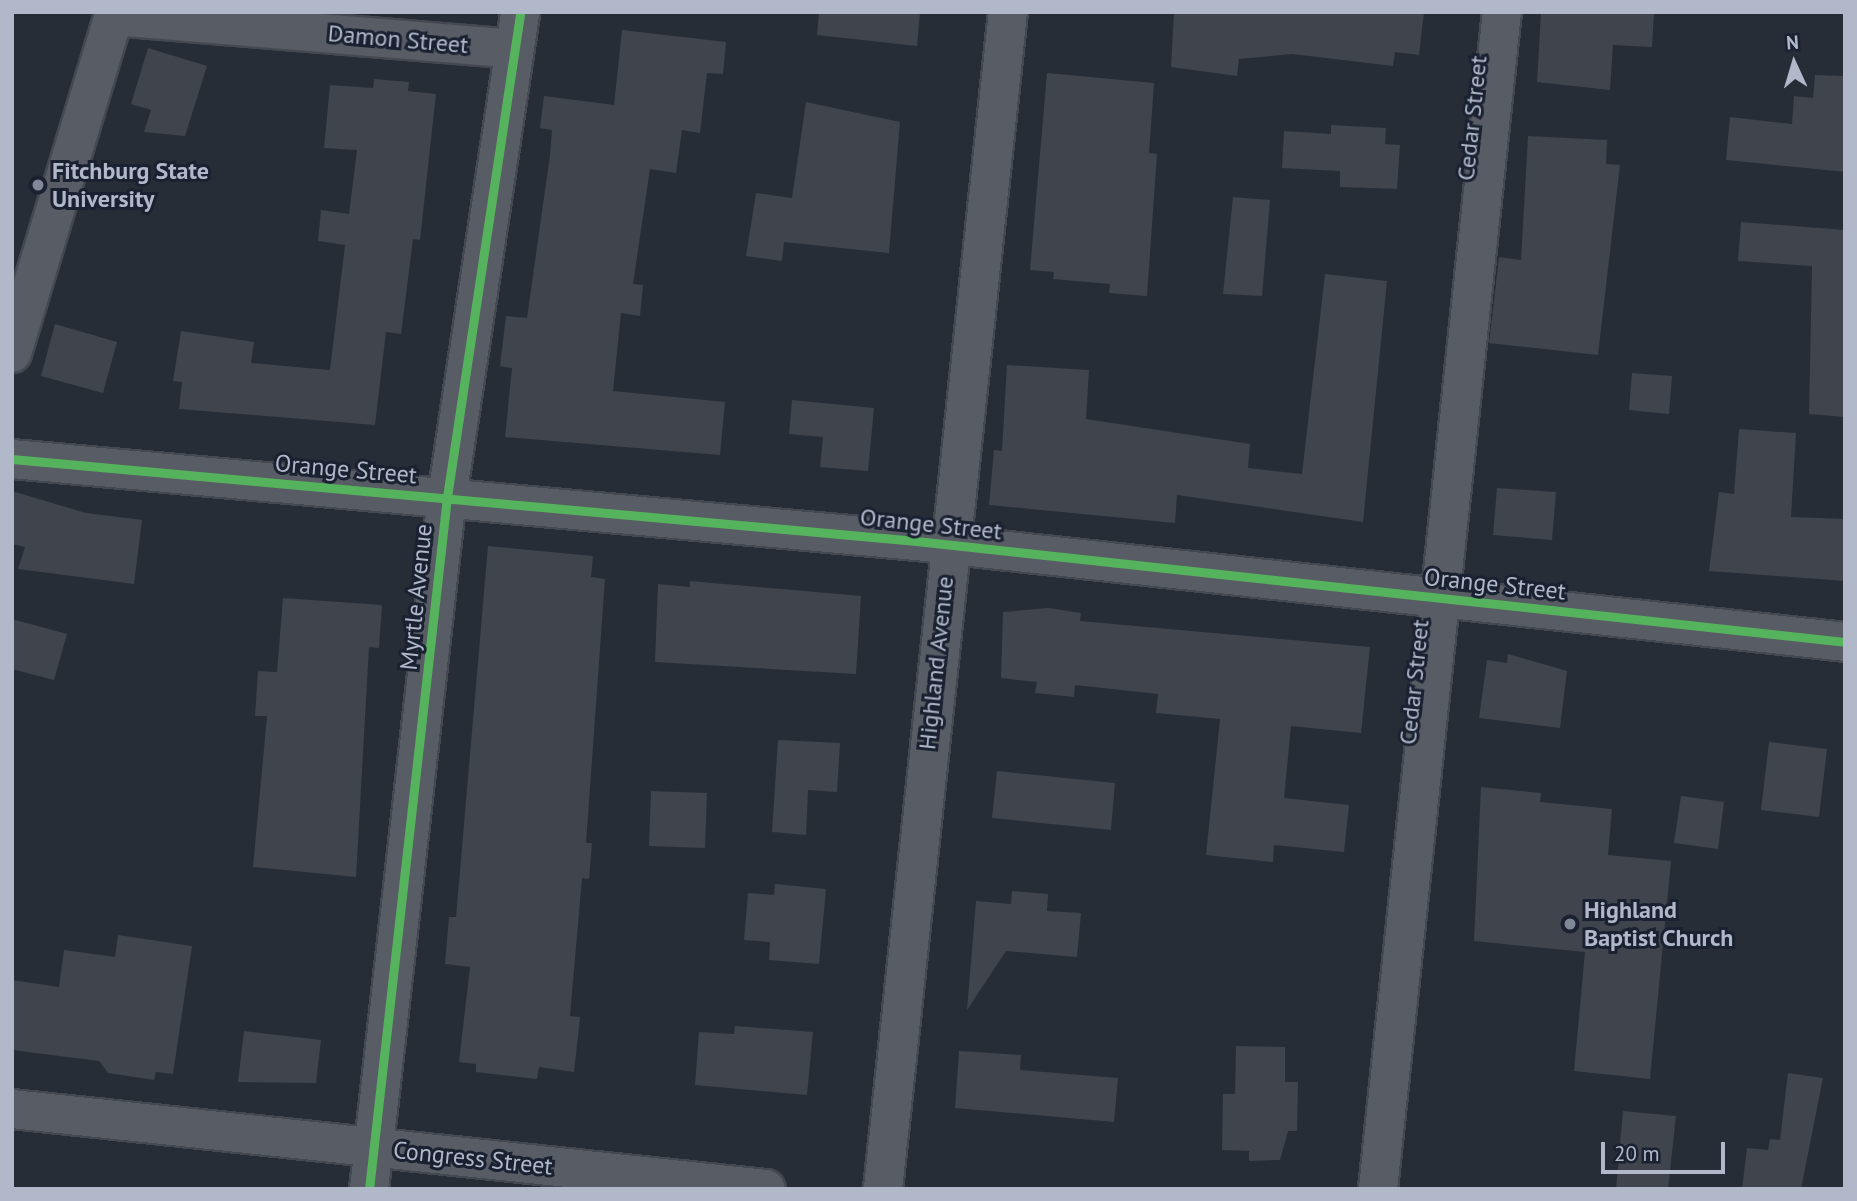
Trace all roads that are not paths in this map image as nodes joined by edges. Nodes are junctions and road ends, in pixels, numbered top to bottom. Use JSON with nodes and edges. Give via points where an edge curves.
{"nodes":[{"id":1,"x":1009,"y":12,"type":"edge"},
{"id":2,"x":1502,"y":12,"type":"edge"},
{"id":3,"x":115,"y":14,"type":"edge"},
{"id":4,"x":517,"y":31,"type":"edge"},
{"id":5,"x":12,"y":353,"type":"edge"},
{"id":6,"x":12,"y":459,"type":"edge"},
{"id":7,"x":447,"y":497,"type":"junction"},
{"id":8,"x":948,"y":545,"type":"junction"},
{"id":9,"x":1443,"y":597,"type":"junction"},
{"id":10,"x":1845,"y":642,"type":"edge"},
{"id":11,"x":12,"y":1109,"type":"edge"},
{"id":12,"x":374,"y":1147,"type":"junction"},
{"id":13,"x":369,"y":1189,"type":"edge"},
{"id":14,"x":766,"y":1189,"type":"edge"},
{"id":15,"x":883,"y":1189,"type":"edge"},
{"id":16,"x":1378,"y":1189,"type":"edge"}],
"edges":[{"from":1,"to":8,"type":"street","name":"Highland Avenue"},
{"from":2,"to":9,"type":"street","name":"Cedar Street"},
{"from":3,"to":4,"type":"street","name":"Damon Street"},
{"from":3,"to":5,"type":"street"},
{"from":4,"to":7,"type":"street","name":"Myrtle Avenue"},
{"from":6,"to":7,"type":"street","name":"Orange Street"},
{"from":7,"to":8,"type":"street","name":"Orange Street"},
{"from":7,"to":12,"type":"street","name":"Myrtle Avenue"},
{"from":8,"to":9,"type":"street","name":"Orange Street"},
{"from":8,"to":15,"type":"street","name":"Highland Avenue"},
{"from":9,"to":10,"type":"street","name":"Orange Street"},
{"from":9,"to":16,"type":"street","name":"Cedar Street"},
{"from":11,"to":12,"type":"street","name":"Congress Street"},
{"from":12,"to":13,"type":"street","name":"Myrtle Avenue"},
{"from":12,"to":14,"type":"street","name":"Congress Street"}]}
